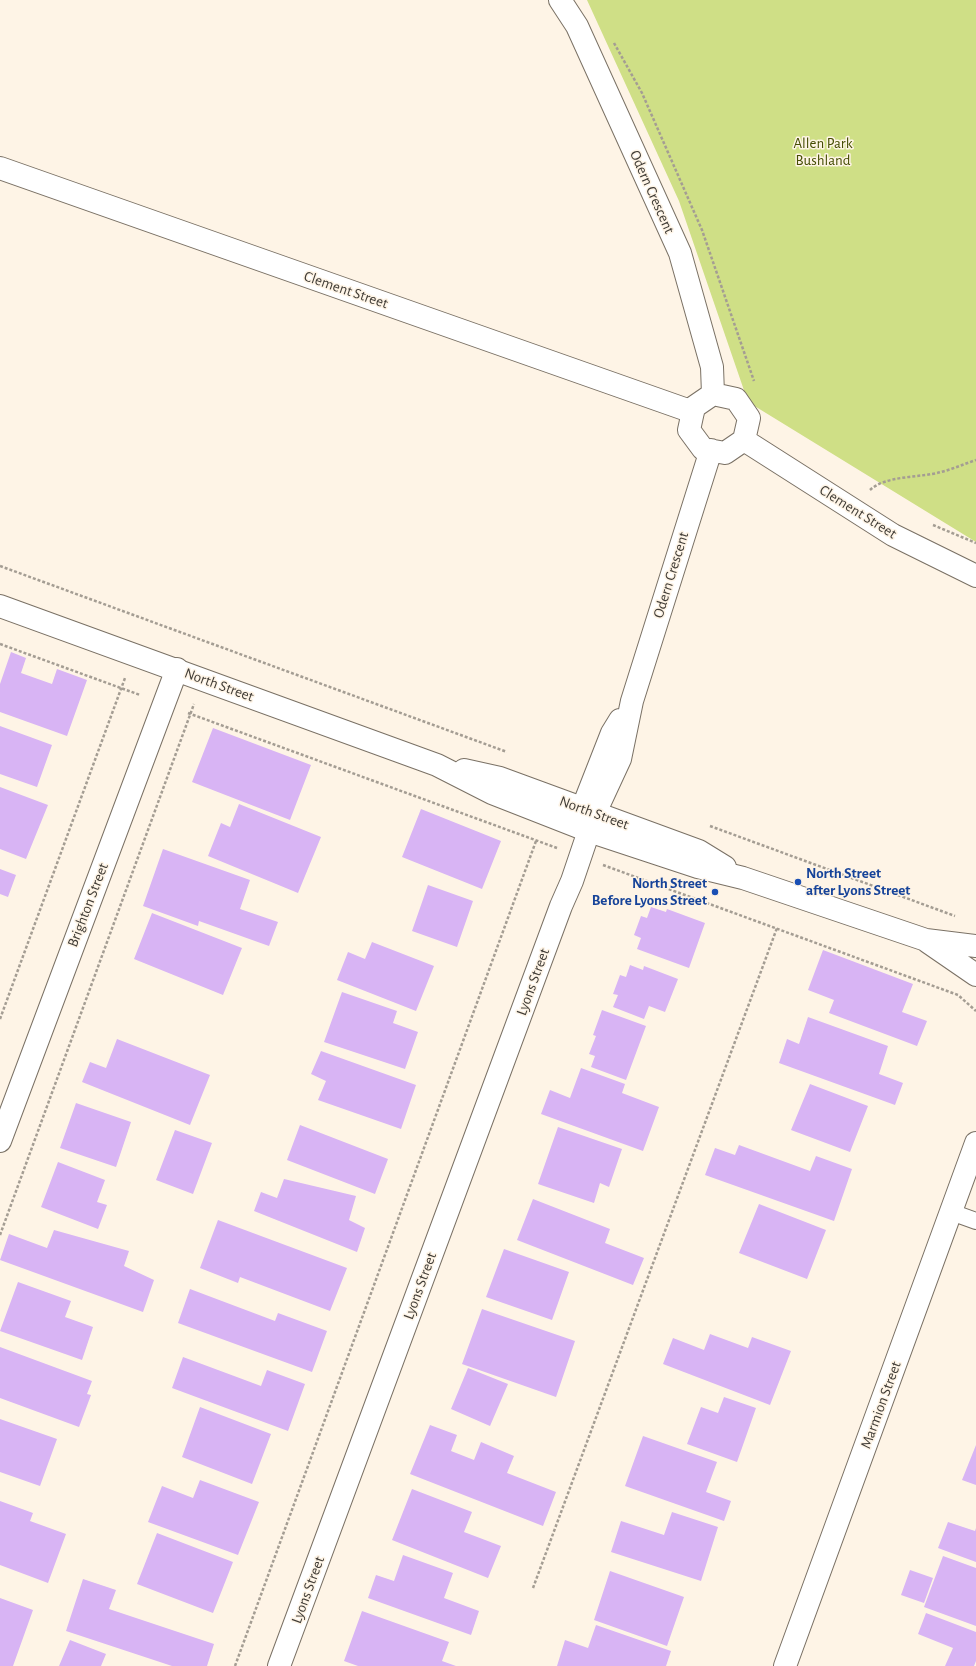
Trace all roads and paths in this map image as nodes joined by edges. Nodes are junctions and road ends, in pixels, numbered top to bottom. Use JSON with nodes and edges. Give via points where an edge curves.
{"nodes":[{"id":1,"x":560,"y":0,"type":"edge"},
{"id":2,"x":0,"y":168,"type":"edge"},
{"id":3,"x":713,"y":394,"type":"junction"},
{"id":4,"x":693,"y":412,"type":"junction"},
{"id":5,"x":744,"y":440,"type":"junction"},
{"id":6,"x":711,"y":450,"type":"junction"},
{"id":7,"x":976,"y":460,"type":"edge"},
{"id":8,"x":866,"y":493,"type":"dead end"},
{"id":9,"x":0,"y":566,"type":"edge"},
{"id":10,"x":976,"y":576,"type":"edge"},
{"id":11,"x":0,"y":606,"type":"edge"},
{"id":12,"x":0,"y":644,"type":"edge"},
{"id":13,"x":134,"y":654,"type":"junction"},
{"id":14,"x":177,"y":669,"type":"junction"},
{"id":15,"x":203,"y":679,"type":"junction"},
{"id":16,"x":121,"y":688,"type":"junction"},
{"id":17,"x":164,"y":704,"type":"junction"},
{"id":18,"x":190,"y":714,"type":"junction"},
{"id":19,"x":510,"y":753,"type":"dead end"},
{"id":20,"x":585,"y":820,"type":"junction"},
{"id":21,"x":704,"y":824,"type":"dead end"},
{"id":22,"x":536,"y":841,"type":"junction"},
{"id":23,"x":574,"y":854,"type":"junction"},
{"id":24,"x":958,"y":917,"type":"dead end"},
{"id":25,"x":777,"y":928,"type":"junction"},
{"id":26,"x":926,"y":940,"type":"junction"},
{"id":27,"x":976,"y":946,"type":"edge"},
{"id":28,"x":976,"y":975,"type":"edge"},
{"id":29,"x":976,"y":1010,"type":"edge"},
{"id":30,"x":0,"y":1019,"type":"edge"},
{"id":31,"x":0,"y":1141,"type":"edge"},
{"id":32,"x":976,"y":1143,"type":"edge"},
{"id":33,"x":951,"y":1212,"type":"junction"},
{"id":34,"x":976,"y":1221,"type":"edge"},
{"id":35,"x":0,"y":1235,"type":"edge"},
{"id":36,"x":534,"y":1588,"type":"dead end"},
{"id":37,"x":235,"y":1666,"type":"edge"},
{"id":38,"x":279,"y":1666,"type":"edge"},
{"id":39,"x":785,"y":1666,"type":"edge"}],
"edges":[{"from":1,"to":3,"type":"street","name":"Odern Crescent","via":[[576,26],[680,253],[712,367]]},
{"from":2,"to":4,"type":"street","name":"Clement Street"},
{"from":3,"to":4,"type":"street","via":[[694,407]]},
{"from":3,"to":5,"type":"street","via":[[736,398],[749,418]]},
{"from":4,"to":6,"type":"street","via":[[689,430],[702,449]]},
{"from":5,"to":6,"type":"street","via":[[725,453]]},
{"from":5,"to":10,"type":"street","name":"Clement Street","via":[[893,535]]},
{"from":6,"to":20,"type":"street","name":"Odern Crescent","via":[[632,700],[612,733]]},
{"from":7,"to":8,"type":"path","via":[[941,473],[875,485]]},
{"from":9,"to":19,"type":"path"},
{"from":11,"to":13,"type":"street","name":"North Street"},
{"from":12,"to":16,"type":"path"},
{"from":13,"to":14,"type":"street","name":"North Street"},
{"from":13,"to":16,"type":"path"},
{"from":14,"to":15,"type":"street","name":"North Street"},
{"from":14,"to":17,"type":"street","name":"Brighton Street"},
{"from":15,"to":18,"type":"path"},
{"from":15,"to":20,"type":"street","name":"North Street","via":[[438,765],[500,778]]},
{"from":16,"to":17,"type":"path"},
{"from":16,"to":30,"type":"path"},
{"from":17,"to":18,"type":"path"},
{"from":17,"to":31,"type":"street","name":"Brighton Street"},
{"from":18,"to":22,"type":"path"},
{"from":18,"to":35,"type":"path"},
{"from":20,"to":23,"type":"street","name":"Lyons Street"},
{"from":20,"to":26,"type":"street","name":"North Street","via":[[699,851],[743,878]]},
{"from":21,"to":24,"type":"path"},
{"from":22,"to":23,"type":"path"},
{"from":22,"to":37,"type":"path"},
{"from":23,"to":25,"type":"path"},
{"from":23,"to":38,"type":"street","name":"Lyons Street","via":[[561,906]]},
{"from":25,"to":29,"type":"path","via":[[958,996]]},
{"from":25,"to":36,"type":"path"},
{"from":26,"to":27,"type":"street","name":"North Street"},
{"from":26,"to":28,"type":"street","name":"North Street"},
{"from":32,"to":33,"type":"street","name":"Marmion Street"},
{"from":33,"to":34,"type":"lane"},
{"from":33,"to":39,"type":"street","name":"Marmion Street"}]}
